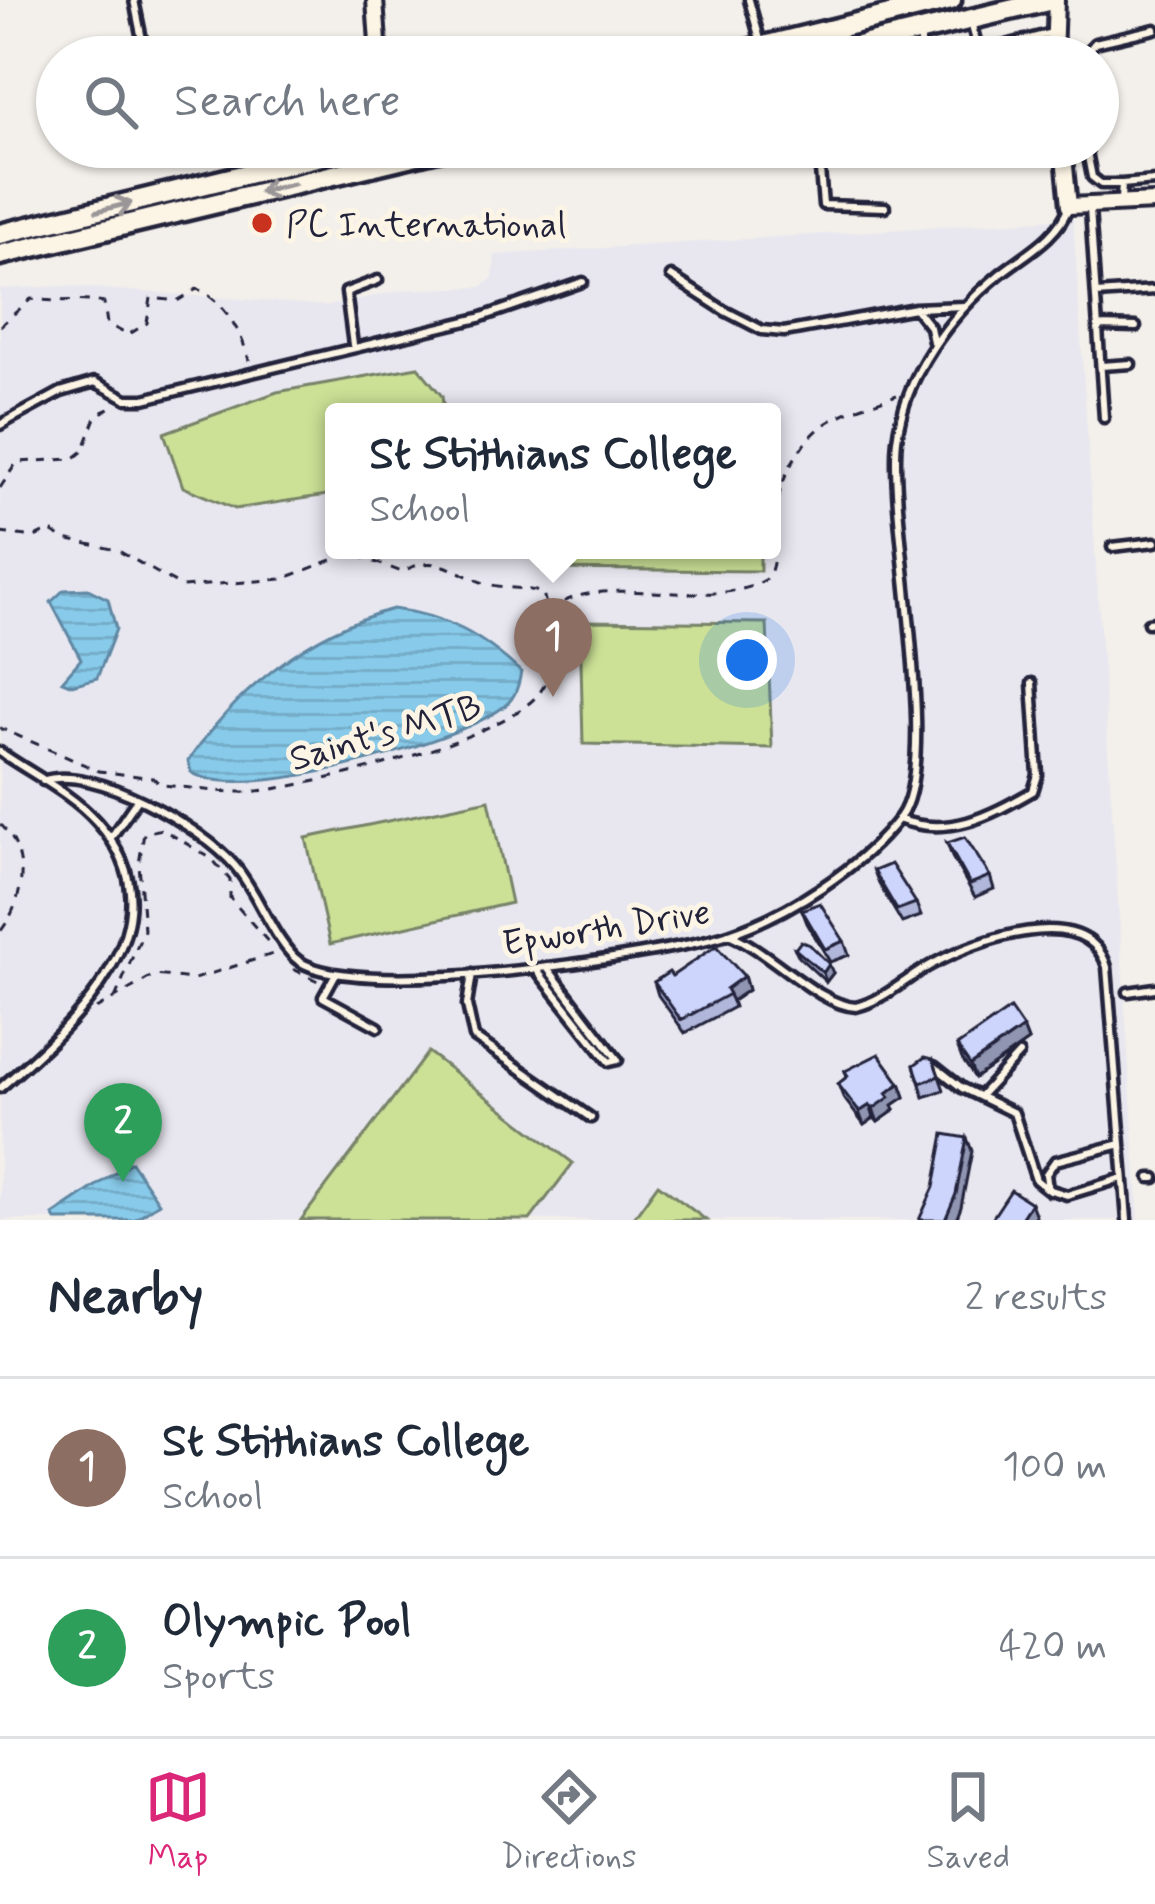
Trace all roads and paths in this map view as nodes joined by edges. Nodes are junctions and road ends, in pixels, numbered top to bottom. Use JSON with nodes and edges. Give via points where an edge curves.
{"nodes":[{"id":1,"x":134,"y":0,"type":"edge"},
{"id":2,"x":375,"y":0,"type":"edge"},
{"id":3,"x":749,"y":0,"type":"edge"},
{"id":4,"x":951,"y":0,"type":"edge"},
{"id":5,"x":1054,"y":0,"type":"edge"},
{"id":6,"x":970,"y":20,"type":"junction"},
{"id":7,"x":1155,"y":29,"type":"edge"},
{"id":8,"x":921,"y":32,"type":"junction"},
{"id":9,"x":1052,"y":33,"type":"junction"},
{"id":10,"x":141,"y":36,"type":"edge"},
{"id":11,"x":378,"y":36,"type":"edge"},
{"id":12,"x":759,"y":36,"type":"edge"},
{"id":13,"x":803,"y":36,"type":"edge"},
{"id":14,"x":904,"y":36,"type":"edge"},
{"id":15,"x":921,"y":36,"type":"edge"},
{"id":16,"x":976,"y":36,"type":"edge"},
{"id":17,"x":1039,"y":36,"type":"edge"},
{"id":18,"x":1052,"y":36,"type":"edge"},
{"id":19,"x":1119,"y":38,"type":"edge"},
{"id":20,"x":251,"y":168,"type":"edge"},
{"id":21,"x":275,"y":168,"type":"edge"},
{"id":22,"x":335,"y":168,"type":"edge"},
{"id":23,"x":820,"y":168,"type":"edge"},
{"id":24,"x":1065,"y":168,"type":"edge"},
{"id":25,"x":1090,"y":168,"type":"edge"},
{"id":26,"x":248,"y":175,"type":"junction"},
{"id":27,"x":1155,"y":181,"type":"edge"},
{"id":28,"x":1121,"y":184,"type":"junction"},
{"id":29,"x":1155,"y":202,"type":"edge"},
{"id":30,"x":1121,"y":203,"type":"junction"},
{"id":31,"x":1090,"y":205,"type":"junction"},
{"id":32,"x":1070,"y":206,"type":"junction"},
{"id":33,"x":885,"y":207,"type":"dead end"},
{"id":34,"x":0,"y":234,"type":"edge"},
{"id":35,"x":0,"y":255,"type":"edge"},
{"id":36,"x":671,"y":276,"type":"dead end"},
{"id":37,"x":378,"y":280,"type":"dead end"},
{"id":38,"x":583,"y":282,"type":"dead end"},
{"id":39,"x":1155,"y":290,"type":"edge"},
{"id":40,"x":1096,"y":294,"type":"junction"},
{"id":41,"x":964,"y":306,"type":"junction"},
{"id":42,"x":916,"y":308,"type":"junction"},
{"id":43,"x":0,"y":326,"type":"edge"},
{"id":44,"x":1098,"y":326,"type":"junction"},
{"id":45,"x":1136,"y":327,"type":"dead end"},
{"id":46,"x":353,"y":345,"type":"junction"},
{"id":47,"x":934,"y":346,"type":"junction"},
{"id":48,"x":1131,"y":364,"type":"dead end"},
{"id":49,"x":1101,"y":366,"type":"junction"},
{"id":50,"x":252,"y":370,"type":"junction"},
{"id":51,"x":914,"y":388,"type":"junction"},
{"id":52,"x":128,"y":399,"type":"junction"},
{"id":53,"x":1104,"y":418,"type":"dead end"},
{"id":54,"x":0,"y":425,"type":"edge"},
{"id":55,"x":0,"y":488,"type":"edge"},
{"id":56,"x":781,"y":495,"type":"edge"},
{"id":57,"x":0,"y":533,"type":"edge"},
{"id":58,"x":1155,"y":542,"type":"edge"},
{"id":59,"x":1112,"y":547,"type":"dead end"},
{"id":60,"x":334,"y":559,"type":"edge"},
{"id":61,"x":366,"y":559,"type":"edge"},
{"id":62,"x":774,"y":559,"type":"edge"},
{"id":63,"x":549,"y":615,"type":"junction"},
{"id":64,"x":1032,"y":683,"type":"dead end"},
{"id":65,"x":0,"y":728,"type":"edge"},
{"id":66,"x":0,"y":752,"type":"edge"},
{"id":67,"x":43,"y":781,"type":"junction"},
{"id":68,"x":137,"y":800,"type":"junction"},
{"id":69,"x":898,"y":819,"type":"junction"},
{"id":70,"x":0,"y":824,"type":"edge"},
{"id":71,"x":163,"y":829,"type":"junction"},
{"id":72,"x":7,"y":830,"type":"junction"},
{"id":73,"x":144,"y":833,"type":"junction"},
{"id":74,"x":0,"y":835,"type":"edge"},
{"id":75,"x":110,"y":839,"type":"junction"},
{"id":76,"x":139,"y":864,"type":"dead end"},
{"id":77,"x":0,"y":932,"type":"edge"},
{"id":78,"x":728,"y":934,"type":"junction"},
{"id":79,"x":278,"y":952,"type":"junction"},
{"id":80,"x":535,"y":968,"type":"junction"},
{"id":81,"x":546,"y":968,"type":"junction"},
{"id":82,"x":472,"y":974,"type":"junction"},
{"id":83,"x":335,"y":975,"type":"junction"},
{"id":84,"x":329,"y":986,"type":"junction"},
{"id":85,"x":1155,"y":988,"type":"edge"},
{"id":86,"x":1129,"y":992,"type":"dead end"},
{"id":87,"x":84,"y":1011,"type":"junction"},
{"id":88,"x":378,"y":1027,"type":"dead end"},
{"id":89,"x":1019,"y":1054,"type":"dead end"},
{"id":90,"x":934,"y":1066,"type":"edge"},
{"id":91,"x":0,"y":1088,"type":"edge"},
{"id":92,"x":982,"y":1094,"type":"junction"},
{"id":93,"x":591,"y":1118,"type":"dead end"},
{"id":94,"x":1121,"y":1144,"type":"junction"},
{"id":95,"x":1123,"y":1178,"type":"junction"},
{"id":96,"x":1050,"y":1191,"type":"junction"},
{"id":97,"x":1126,"y":1220,"type":"edge"}],
"edges":[{"from":1,"to":10,"type":"lane"},
{"from":2,"to":11,"type":"street"},
{"from":3,"to":12,"type":"lane"},
{"from":4,"to":13,"type":"main road"},
{"from":5,"to":6,"type":"main road"},
{"from":5,"to":9,"type":"street"},
{"from":6,"to":8,"type":"main road"},
{"from":6,"to":16,"type":"lane"},
{"from":7,"to":19,"type":"lane"},
{"from":8,"to":14,"type":"main road"},
{"from":8,"to":15,"type":"lane"},
{"from":9,"to":17,"type":"lane"},
{"from":9,"to":18,"type":"street"},
{"from":20,"to":26,"type":"lane"},
{"from":21,"to":26,"type":"main road"},
{"from":22,"to":35,"type":"main road","one_way":true},
{"from":23,"to":33,"type":"lane","via":[[823,205]]},
{"from":24,"to":32,"type":"street"},
{"from":25,"to":28,"type":"lane","via":[[1101,184]]},
{"from":34,"to":26,"type":"main road","one_way":true},
{"from":27,"to":28,"type":"lane"},
{"from":28,"to":30,"type":"lane"},
{"from":29,"to":30,"type":"street"},
{"from":30,"to":31,"type":"street"},
{"from":31,"to":32,"type":"street"},
{"from":31,"to":40,"type":"lane"},
{"from":32,"to":41,"type":"lane","via":[[1060,227]]},
{"from":36,"to":42,"type":"lane","via":[[762,330]]},
{"from":37,"to":46,"type":"lane","via":[[346,292]]},
{"from":38,"to":46,"type":"lane","via":[[479,318]]},
{"from":39,"to":40,"type":"lane"},
{"from":40,"to":44,"type":"lane"},
{"from":41,"to":42,"type":"lane"},
{"from":41,"to":47,"type":"lane"},
{"from":42,"to":47,"type":"lane"},
{"from":43,"to":50,"type":"path","via":[[32,299],[89,299],[104,303],[107,324],[128,335],[147,323],[152,298],[177,301],[197,289],[244,338]]},
{"from":44,"to":45,"type":"lane"},
{"from":44,"to":49,"type":"lane"},
{"from":46,"to":50,"type":"lane"},
{"from":47,"to":51,"type":"lane"},
{"from":48,"to":49,"type":"lane"},
{"from":49,"to":53,"type":"lane"},
{"from":50,"to":52,"type":"lane"},
{"from":51,"to":56,"type":"path","via":[[814,433]]},
{"from":51,"to":69,"type":"lane","via":[[896,453],[914,748],[912,794]]},
{"from":52,"to":54,"type":"lane","via":[[95,382]]},
{"from":52,"to":55,"type":"path","via":[[97,415],[73,459],[17,462]]},
{"from":57,"to":60,"type":"path","via":[[35,537],[50,530],[117,550],[182,586],[282,579]]},
{"from":58,"to":59,"type":"lane"},
{"from":61,"to":63,"type":"path","via":[[402,572],[438,562],[484,583],[543,593]]},
{"from":62,"to":63,"type":"path","via":[[765,581],[726,591],[576,594]]},
{"from":63,"to":65,"type":"path","name":"Saint's MTB","via":[[550,666],[529,705],[467,736],[318,780],[245,792],[162,785],[99,771]]},
{"from":64,"to":69,"type":"lane","via":[[1033,791],[956,828]]},
{"from":66,"to":67,"type":"lane"},
{"from":67,"to":68,"type":"lane","via":[[69,776]]},
{"from":67,"to":75,"type":"lane"},
{"from":68,"to":75,"type":"lane"},
{"from":68,"to":83,"type":"lane","via":[[222,853],[298,962]]},
{"from":69,"to":78,"type":"lane","name":"Epworth Drive","via":[[815,890]]},
{"from":70,"to":72,"type":"path"},
{"from":71,"to":73,"type":"path"},
{"from":71,"to":73,"type":"path","via":[[151,815]]},
{"from":71,"to":79,"type":"path","via":[[227,875],[228,895]]},
{"from":72,"to":74,"type":"path"},
{"from":72,"to":77,"type":"path","via":[[21,889]]},
{"from":73,"to":76,"type":"path"},
{"from":75,"to":87,"type":"lane","via":[[127,880],[128,916],[115,960]]},
{"from":78,"to":81,"type":"lane","name":"Epworth Drive"},
{"from":78,"to":94,"type":"lane","via":[[769,953],[834,1003],[856,1007],[960,950],[1078,932],[1099,947],[1107,967]]},
{"from":79,"to":84,"type":"path","via":[[297,973]]},
{"from":79,"to":87,"type":"path","via":[[194,979],[154,975]]},
{"from":80,"to":81,"type":"lane","name":"Epworth Drive"},
{"from":80,"to":81,"type":"lane","via":[[613,1061]]},
{"from":80,"to":82,"type":"lane","name":"Epworth Drive"},
{"from":82,"to":83,"type":"lane","name":"Epworth Drive"},
{"from":82,"to":93,"type":"lane","via":[[474,1037]]},
{"from":83,"to":84,"type":"lane"},
{"from":84,"to":88,"type":"lane","via":[[323,997]]},
{"from":85,"to":86,"type":"lane"},
{"from":87,"to":91,"type":"lane"},
{"from":89,"to":92,"type":"lane"},
{"from":90,"to":92,"type":"lane"},
{"from":92,"to":96,"type":"lane","via":[[1014,1113],[1036,1180]]},
{"from":94,"to":95,"type":"lane"},
{"from":94,"to":96,"type":"lane","via":[[1054,1161],[1046,1174]]},
{"from":95,"to":96,"type":"lane","via":[[1067,1195]]},
{"from":95,"to":97,"type":"lane"}]}
